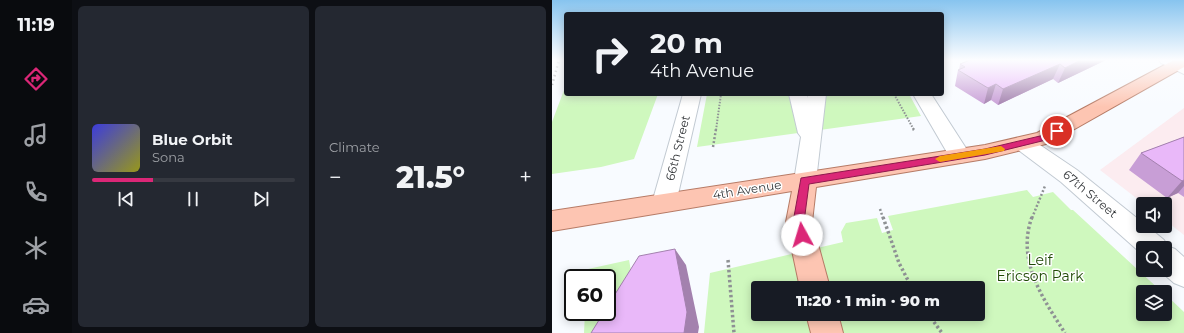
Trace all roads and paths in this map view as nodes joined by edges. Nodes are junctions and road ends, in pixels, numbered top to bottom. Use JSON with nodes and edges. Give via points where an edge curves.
{"nodes":[{"id":1,"x":1157,"y":76,"type":"edge"},
{"id":2,"x":691,"y":96,"type":"edge"},
{"id":3,"x":721,"y":96,"type":"edge"},
{"id":4,"x":798,"y":96,"type":"edge"},
{"id":5,"x":817,"y":96,"type":"edge"},
{"id":6,"x":895,"y":96,"type":"edge"},
{"id":7,"x":923,"y":96,"type":"edge"},
{"id":8,"x":914,"y":130,"type":"dead end"},
{"id":9,"x":1024,"y":144,"type":"junction"},
{"id":10,"x":811,"y":146,"type":"junction"},
{"id":11,"x":713,"y":148,"type":"dead end"},
{"id":12,"x":960,"y":156,"type":"junction"},
{"id":13,"x":805,"y":181,"type":"junction"},
{"id":14,"x":1046,"y":183,"type":"dead end"},
{"id":15,"x":664,"y":203,"type":"junction"},
{"id":16,"x":880,"y":209,"type":"dead end"},
{"id":17,"x":552,"y":221,"type":"edge"},
{"id":18,"x":1146,"y":241,"type":"edge"},
{"id":19,"x":728,"y":260,"type":"dead end"},
{"id":20,"x":1172,"y":264,"type":"edge"},
{"id":21,"x":1184,"y":274,"type":"edge"},
{"id":22,"x":813,"y":281,"type":"edge"},
{"id":23,"x":909,"y":281,"type":"edge"},
{"id":24,"x":824,"y":321,"type":"edge"},
{"id":25,"x":933,"y":321,"type":"edge"},
{"id":26,"x":734,"y":333,"type":"edge"},
{"id":27,"x":828,"y":333,"type":"edge"},
{"id":28,"x":942,"y":333,"type":"edge"},
{"id":29,"x":1065,"y":333,"type":"edge"}],
"edges":[{"from":1,"to":9,"type":"main road","name":"4th Avenue","via":[[1043,138]]},
{"from":2,"to":15,"type":"street","name":"66th Street"},
{"from":3,"to":11,"type":"path"},
{"from":4,"to":10,"type":"street"},
{"from":5,"to":10,"type":"street"},
{"from":6,"to":8,"type":"path"},
{"from":7,"to":12,"type":"street"},
{"from":9,"to":12,"type":"main road","name":"4th Avenue"},
{"from":9,"to":18,"type":"street","name":"67th Street","via":[[1069,176]]},
{"from":10,"to":13,"type":"street"},
{"from":12,"to":13,"type":"main road","name":"4th Avenue"},
{"from":13,"to":15,"type":"main road","name":"4th Avenue"},
{"from":13,"to":22,"type":"main road","via":[[799,222]]},
{"from":14,"to":29,"type":"path","via":[[1029,227],[1027,256],[1039,290]]},
{"from":15,"to":17,"type":"main road","name":"4th Avenue"},
{"from":16,"to":23,"type":"path"},
{"from":19,"to":26,"type":"path"},
{"from":20,"to":21,"type":"street"},
{"from":24,"to":27,"type":"main road"},
{"from":25,"to":28,"type":"path"}]}
